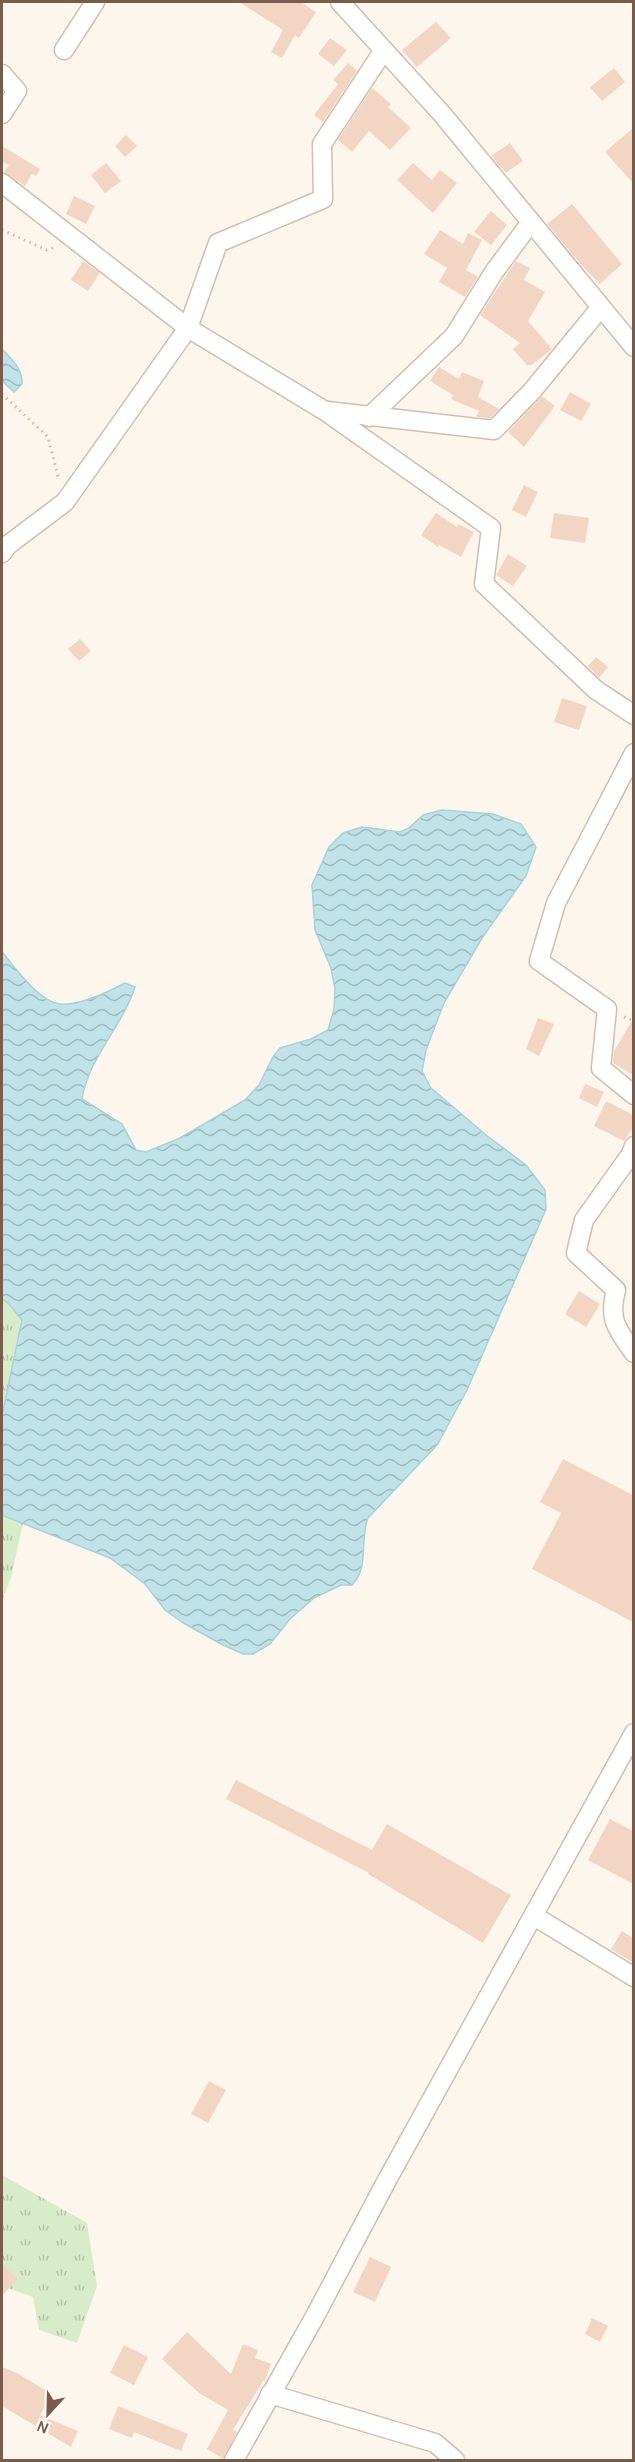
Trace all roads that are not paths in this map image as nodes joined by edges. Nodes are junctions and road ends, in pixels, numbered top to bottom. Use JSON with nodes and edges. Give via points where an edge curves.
{"nodes":[{"id":1,"x":95,"y":2,"type":"edge"},
{"id":2,"x":340,"y":2,"type":"edge"},
{"id":3,"x":64,"y":50,"type":"dead end"},
{"id":4,"x":384,"y":50,"type":"junction"},
{"id":5,"x":2,"y":74,"type":"edge"},
{"id":6,"x":2,"y":114,"type":"edge"},
{"id":7,"x":2,"y":183,"type":"edge"},
{"id":8,"x":531,"y":222,"type":"junction"},
{"id":9,"x":601,"y":307,"type":"junction"},
{"id":10,"x":188,"y":328,"type":"junction"},
{"id":11,"x":632,"y":340,"type":"edge"},
{"id":12,"x":325,"y":411,"type":"junction"},
{"id":13,"x":369,"y":417,"type":"junction"},
{"id":14,"x":2,"y":554,"type":"edge"},
{"id":15,"x":633,"y":715,"type":"edge"},
{"id":16,"x":633,"y":753,"type":"edge"},
{"id":17,"x":633,"y":1095,"type":"edge"},
{"id":18,"x":633,"y":1146,"type":"edge"},
{"id":19,"x":633,"y":1353,"type":"edge"},
{"id":20,"x":633,"y":1733,"type":"edge"},
{"id":21,"x":534,"y":1916,"type":"junction"},
{"id":22,"x":633,"y":1977,"type":"edge"},
{"id":23,"x":270,"y":2394,"type":"junction"},
{"id":24,"x":234,"y":2460,"type":"edge"},
{"id":25,"x":455,"y":2460,"type":"edge"}],
"edges":[{"from":1,"to":3,"type":"street"},
{"from":2,"to":4,"type":"street"},
{"from":4,"to":8,"type":"street"},
{"from":4,"to":10,"type":"street","via":[[322,144],[323,199],[218,243]]},
{"from":5,"to":6,"type":"street","via":[[17,91]]},
{"from":7,"to":10,"type":"street"},
{"from":8,"to":9,"type":"street"},
{"from":8,"to":13,"type":"street","via":[[454,336]]},
{"from":9,"to":11,"type":"street"},
{"from":9,"to":13,"type":"street","via":[[532,391],[494,430]]},
{"from":10,"to":12,"type":"street"},
{"from":10,"to":14,"type":"street","via":[[65,502]]},
{"from":12,"to":13,"type":"street"},
{"from":12,"to":15,"type":"street","via":[[491,528],[484,584],[596,690]]},
{"from":16,"to":17,"type":"street","via":[[556,903],[539,962],[607,1009],[601,1068]]},
{"from":18,"to":19,"type":"street","via":[[584,1220],[576,1253],[616,1290],[611,1308],[617,1330]]},
{"from":20,"to":21,"type":"street"},
{"from":21,"to":22,"type":"street"},
{"from":21,"to":23,"type":"street"},
{"from":23,"to":24,"type":"street"},
{"from":23,"to":25,"type":"street","via":[[435,2443]]}]}
